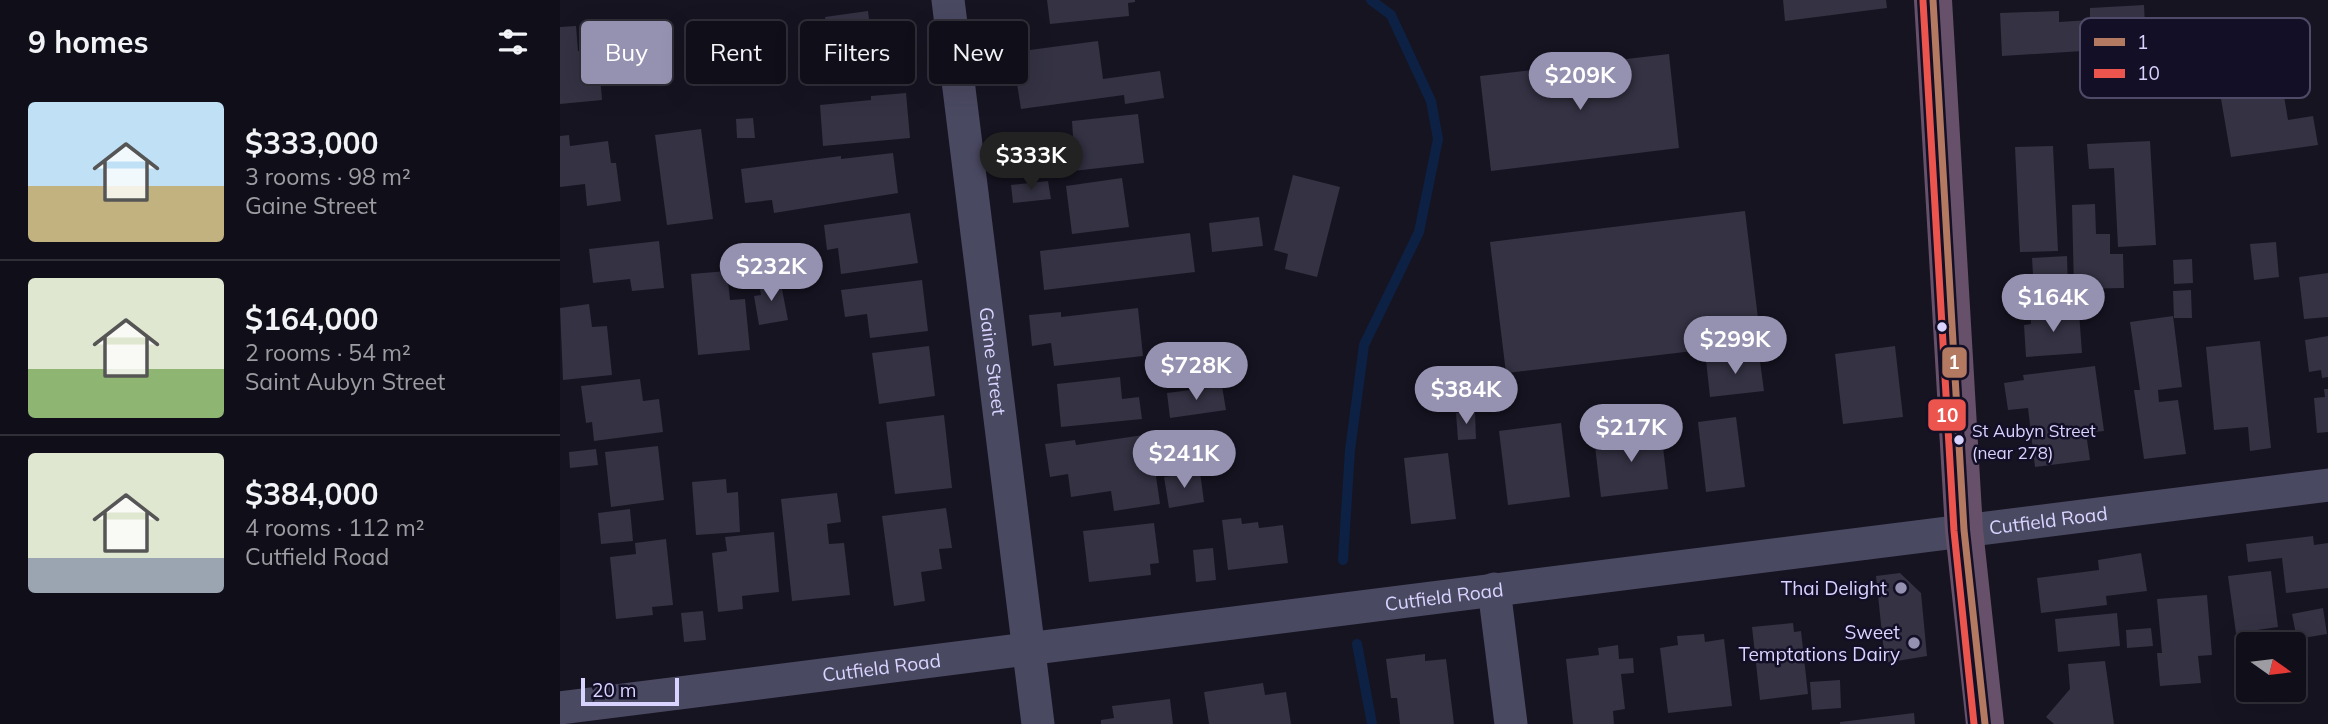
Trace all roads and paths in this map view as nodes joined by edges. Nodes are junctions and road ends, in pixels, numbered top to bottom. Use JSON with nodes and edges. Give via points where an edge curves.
{"nodes":[{"id":1,"x":948,"y":0,"type":"edge"},
{"id":2,"x":1933,"y":0,"type":"edge"},
{"id":3,"x":2328,"y":485,"type":"edge"},
{"id":4,"x":1964,"y":530,"type":"junction"},
{"id":5,"x":1494,"y":589,"type":"junction"},
{"id":6,"x":1028,"y":648,"type":"junction"},
{"id":7,"x":560,"y":708,"type":"edge"},
{"id":8,"x":1038,"y":724,"type":"edge"},
{"id":9,"x":1511,"y":724,"type":"edge"},
{"id":10,"x":1985,"y":724,"type":"edge"}],
"edges":[{"from":1,"to":6,"type":"street","name":"Gaine Street"},
{"from":2,"to":4,"type":"highway"},
{"from":3,"to":4,"type":"street","name":"Cutfield Road"},
{"from":4,"to":5,"type":"street","name":"Cutfield Road"},
{"from":4,"to":10,"type":"highway"},
{"from":5,"to":6,"type":"street","name":"Cutfield Road"},
{"from":5,"to":9,"type":"street"},
{"from":6,"to":7,"type":"street","name":"Cutfield Road"},
{"from":6,"to":8,"type":"street","name":"Gaine Street"}]}
